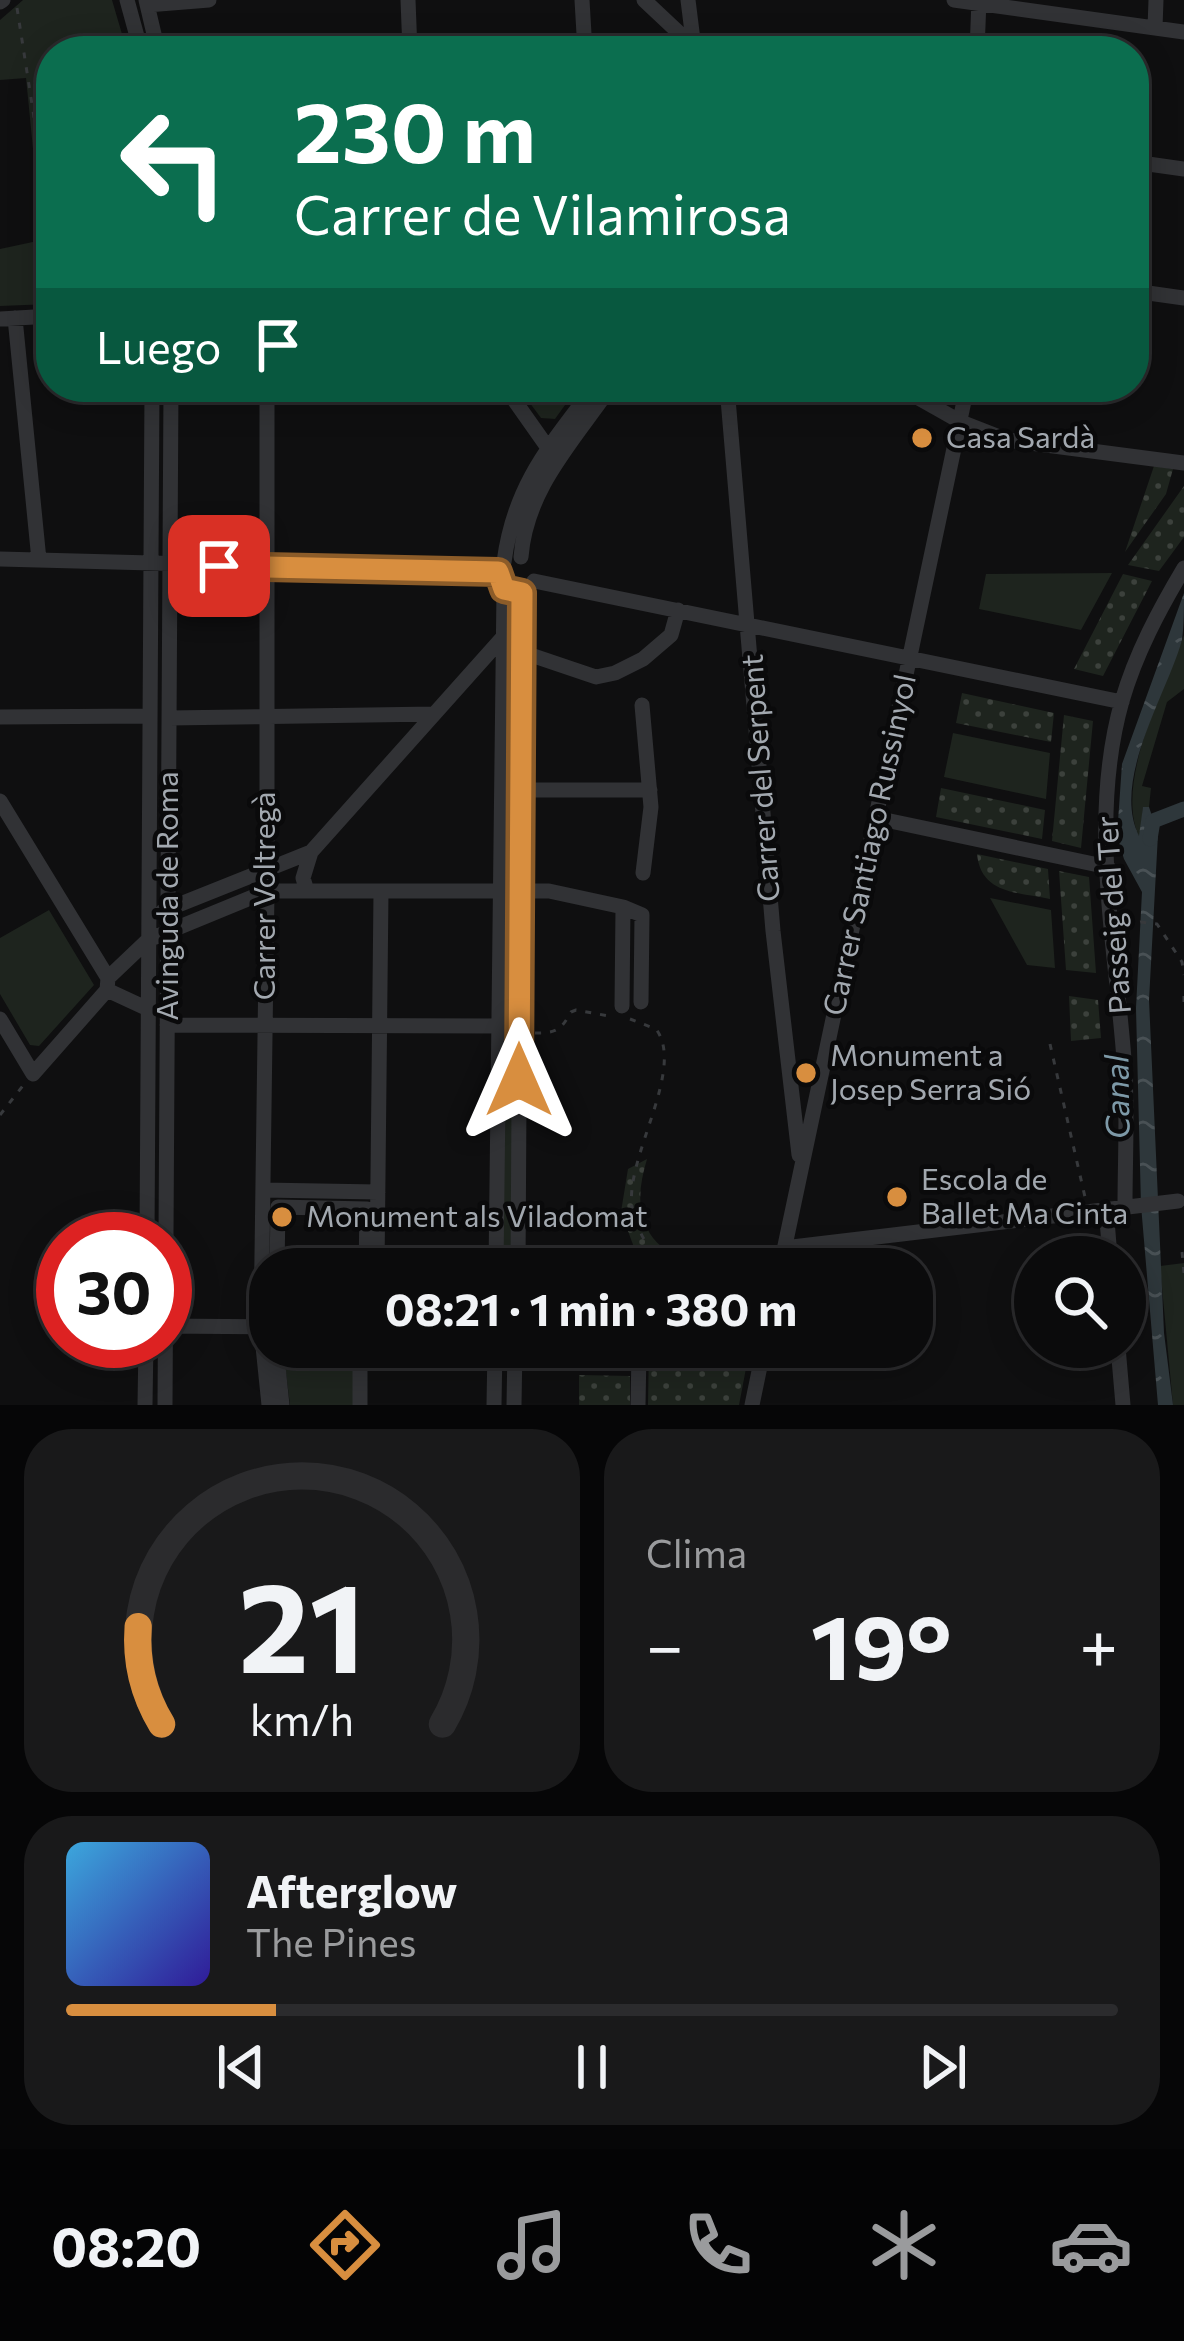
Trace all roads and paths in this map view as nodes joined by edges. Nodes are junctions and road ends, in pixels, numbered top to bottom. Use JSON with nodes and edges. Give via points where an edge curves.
{"nodes":[{"id":1,"x":16,"y":0,"type":"edge"},
{"id":2,"x":127,"y":0,"type":"edge"},
{"id":3,"x":208,"y":0,"type":"edge"},
{"id":4,"x":408,"y":0,"type":"edge"},
{"id":5,"x":582,"y":0,"type":"edge"},
{"id":6,"x":644,"y":0,"type":"edge"},
{"id":7,"x":688,"y":0,"type":"edge"},
{"id":8,"x":954,"y":0,"type":"edge"},
{"id":9,"x":1156,"y":0,"type":"edge"},
{"id":10,"x":980,"y":2,"type":"edge"},
{"id":11,"x":147,"y":3,"type":"edge"},
{"id":12,"x":1017,"y":4,"type":"edge"},
{"id":13,"x":1156,"y":28,"type":"junction"},
{"id":14,"x":1184,"y":32,"type":"edge"},
{"id":15,"x":137,"y":36,"type":"edge"},
{"id":16,"x":155,"y":36,"type":"edge"},
{"id":17,"x":409,"y":36,"type":"edge"},
{"id":18,"x":584,"y":36,"type":"edge"},
{"id":19,"x":681,"y":36,"type":"edge"},
{"id":20,"x":692,"y":36,"type":"edge"},
{"id":21,"x":978,"y":36,"type":"edge"},
{"id":22,"x":36,"y":130,"type":"edge"},
{"id":23,"x":1149,"y":164,"type":"edge"},
{"id":24,"x":1184,"y":169,"type":"edge"},
{"id":25,"x":1149,"y":293,"type":"edge"},
{"id":26,"x":1184,"y":298,"type":"edge"},
{"id":27,"x":8,"y":318,"type":"edge"},
{"id":28,"x":152,"y":402,"type":"edge"},
{"id":29,"x":171,"y":402,"type":"edge"},
{"id":30,"x":267,"y":402,"type":"edge"},
{"id":31,"x":516,"y":402,"type":"edge"},
{"id":32,"x":583,"y":402,"type":"edge"},
{"id":33,"x":600,"y":402,"type":"edge"},
{"id":34,"x":728,"y":402,"type":"edge"},
{"id":35,"x":926,"y":402,"type":"edge"},
{"id":36,"x":964,"y":402,"type":"edge"},
{"id":37,"x":961,"y":422,"type":"junction"},
{"id":38,"x":548,"y":448,"type":"junction"},
{"id":39,"x":1184,"y":463,"type":"edge"},
{"id":40,"x":0,"y":559,"type":"edge"},
{"id":41,"x":39,"y":560,"type":"junction"},
{"id":42,"x":151,"y":562,"type":"junction"},
{"id":43,"x":171,"y":563,"type":"junction"},
{"id":44,"x":266,"y":568,"type":"junction"},
{"id":45,"x":1184,"y":568,"type":"edge"},
{"id":46,"x":514,"y":576,"type":"junction"},
{"id":47,"x":678,"y":610,"type":"junction"},
{"id":48,"x":750,"y":625,"type":"junction"},
{"id":49,"x":503,"y":636,"type":"junction"},
{"id":50,"x":522,"y":652,"type":"junction"},
{"id":51,"x":909,"y":659,"type":"junction"},
{"id":52,"x":1122,"y":702,"type":"junction"},
{"id":53,"x":642,"y":706,"type":"dead end"},
{"id":54,"x":434,"y":714,"type":"junction"},
{"id":55,"x":150,"y":716,"type":"junction"},
{"id":56,"x":265,"y":716,"type":"junction"},
{"id":57,"x":0,"y":717,"type":"edge"},
{"id":58,"x":170,"y":718,"type":"junction"},
{"id":59,"x":520,"y":790,"type":"junction"},
{"id":60,"x":650,"y":790,"type":"junction"},
{"id":61,"x":0,"y":801,"type":"edge"},
{"id":62,"x":876,"y":818,"type":"junction"},
{"id":63,"x":311,"y":852,"type":"junction"},
{"id":64,"x":1108,"y":868,"type":"junction"},
{"id":65,"x":266,"y":872,"type":"junction"},
{"id":66,"x":643,"y":874,"type":"dead end"},
{"id":67,"x":267,"y":891,"type":"junction"},
{"id":68,"x":307,"y":892,"type":"junction"},
{"id":69,"x":381,"y":892,"type":"junction"},
{"id":70,"x":519,"y":892,"type":"junction"},
{"id":71,"x":501,"y":893,"type":"junction"},
{"id":72,"x":623,"y":907,"type":"junction"},
{"id":73,"x":167,"y":910,"type":"junction"},
{"id":74,"x":149,"y":916,"type":"junction"},
{"id":75,"x":1141,"y":922,"type":"dead end"},
{"id":76,"x":167,"y":931,"type":"junction"},
{"id":77,"x":148,"y":940,"type":"junction"},
{"id":78,"x":1184,"y":975,"type":"edge"},
{"id":79,"x":107,"y":984,"type":"junction"},
{"id":80,"x":1184,"y":996,"type":"edge"},
{"id":81,"x":641,"y":1002,"type":"dead end"},
{"id":82,"x":1184,"y":1004,"type":"edge"},
{"id":83,"x":148,"y":1009,"type":"junction"},
{"id":84,"x":622,"y":1014,"type":"junction"},
{"id":85,"x":0,"y":1018,"type":"edge"},
{"id":86,"x":167,"y":1025,"type":"junction"},
{"id":87,"x":264,"y":1025,"type":"junction"},
{"id":88,"x":380,"y":1025,"type":"junction"},
{"id":89,"x":498,"y":1026,"type":"junction"},
{"id":90,"x":519,"y":1033,"type":"junction"},
{"id":91,"x":1050,"y":1044,"type":"dead end"},
{"id":92,"x":32,"y":1074,"type":"junction"},
{"id":93,"x":0,"y":1115,"type":"edge"},
{"id":94,"x":801,"y":1169,"type":"junction"},
{"id":95,"x":263,"y":1190,"type":"junction"},
{"id":96,"x":378,"y":1192,"type":"junction"},
{"id":97,"x":1178,"y":1201,"type":"dead end"},
{"id":98,"x":1134,"y":1206,"type":"junction"},
{"id":99,"x":1097,"y":1209,"type":"junction"},
{"id":100,"x":147,"y":1212,"type":"edge"},
{"id":101,"x":166,"y":1212,"type":"edge"},
{"id":102,"x":1104,"y":1236,"type":"edge"},
{"id":103,"x":264,"y":1248,"type":"edge"},
{"id":104,"x":277,"y":1248,"type":"edge"},
{"id":105,"x":366,"y":1248,"type":"edge"},
{"id":106,"x":377,"y":1248,"type":"edge"},
{"id":107,"x":496,"y":1248,"type":"edge"},
{"id":108,"x":518,"y":1248,"type":"edge"},
{"id":109,"x":650,"y":1248,"type":"edge"},
{"id":110,"x":784,"y":1248,"type":"joint"},
{"id":111,"x":1182,"y":1252,"type":"edge"},
{"id":112,"x":1184,"y":1273,"type":"edge"},
{"id":113,"x":192,"y":1326,"type":"edge"},
{"id":114,"x":249,"y":1327,"type":"edge"},
{"id":115,"x":146,"y":1368,"type":"edge"},
{"id":116,"x":165,"y":1368,"type":"edge"},
{"id":117,"x":268,"y":1368,"type":"edge"},
{"id":118,"x":279,"y":1368,"type":"edge"},
{"id":119,"x":360,"y":1368,"type":"edge"},
{"id":120,"x":495,"y":1368,"type":"edge"},
{"id":121,"x":515,"y":1368,"type":"edge"},
{"id":122,"x":639,"y":1368,"type":"edge"},
{"id":123,"x":760,"y":1368,"type":"edge"},
{"id":124,"x":1120,"y":1368,"type":"edge"},
{"id":125,"x":146,"y":1405,"type":"edge"},
{"id":126,"x":165,"y":1405,"type":"edge"},
{"id":127,"x":269,"y":1405,"type":"edge"},
{"id":128,"x":283,"y":1405,"type":"edge"},
{"id":129,"x":360,"y":1405,"type":"edge"},
{"id":130,"x":494,"y":1405,"type":"edge"},
{"id":131,"x":514,"y":1405,"type":"edge"},
{"id":132,"x":638,"y":1405,"type":"edge"},
{"id":133,"x":752,"y":1405,"type":"edge"},
{"id":134,"x":1124,"y":1405,"type":"edge"}],
"edges":[{"from":1,"to":22,"type":"path"},
{"from":2,"to":15,"type":"street"},
{"from":3,"to":11,"type":"street"},
{"from":4,"to":17,"type":"street"},
{"from":5,"to":18,"type":"street"},
{"from":6,"to":19,"type":"street"},
{"from":7,"to":20,"type":"street"},
{"from":8,"to":10,"type":"street"},
{"from":9,"to":13,"type":"street"},
{"from":10,"to":12,"type":"street"},
{"from":10,"to":21,"type":"street"},
{"from":11,"to":16,"type":"street"},
{"from":12,"to":13,"type":"street"},
{"from":13,"to":14,"type":"street"},
{"from":23,"to":24,"type":"street"},
{"from":25,"to":26,"type":"street"},
{"from":27,"to":41,"type":"street"},
{"from":28,"to":42,"type":"street","name":"Avinguda de Roma"},
{"from":29,"to":43,"type":"street","name":"Avinguda de Roma"},
{"from":30,"to":44,"type":"street","name":"Carrer Voltregà"},
{"from":31,"to":38,"type":"street"},
{"from":32,"to":38,"type":"street"},
{"from":33,"to":46,"type":"street","via":[[537,491]]},
{"from":34,"to":48,"type":"street","name":"Carrer del Serpent"},
{"from":35,"to":37,"type":"street"},
{"from":36,"to":37,"type":"street","name":"Carrer Santiago Russinyol"},
{"from":37,"to":39,"type":"street","via":[[1007,440]]},
{"from":37,"to":51,"type":"street","name":"Carrer Santiago Russinyol"},
{"from":38,"to":46,"type":"street","via":[[508,529]]},
{"from":40,"to":41,"type":"street"},
{"from":41,"to":42,"type":"street"},
{"from":42,"to":43,"type":"street"},
{"from":42,"to":55,"type":"street","name":"Avinguda de Roma"},
{"from":43,"to":44,"type":"street"},
{"from":43,"to":58,"type":"street","name":"Avinguda de Roma"},
{"from":44,"to":46,"type":"street"},
{"from":44,"to":56,"type":"street","name":"Carrer Voltregà"},
{"from":45,"to":52,"type":"street","name":"Passeig del Ter"},
{"from":46,"to":47,"type":"street"},
{"from":46,"to":49,"type":"street"},
{"from":46,"to":50,"type":"street"},
{"from":47,"to":48,"type":"street"},
{"from":47,"to":50,"type":"street","via":[[671,635],[615,673],[596,677]]},
{"from":48,"to":51,"type":"street"},
{"from":48,"to":94,"type":"street","name":"Carrer del Serpent"},
{"from":49,"to":54,"type":"street"},
{"from":49,"to":71,"type":"street"},
{"from":50,"to":59,"type":"street"},
{"from":51,"to":52,"type":"street"},
{"from":51,"to":62,"type":"street","name":"Carrer Santiago Russinyol"},
{"from":52,"to":64,"type":"street","name":"Passeig del Ter","via":[[1107,790]]},
{"from":53,"to":60,"type":"street"},
{"from":54,"to":56,"type":"street"},
{"from":54,"to":63,"type":"street"},
{"from":55,"to":57,"type":"street"},
{"from":55,"to":74,"type":"street","name":"Avinguda de Roma"},
{"from":56,"to":58,"type":"street"},
{"from":56,"to":65,"type":"street","name":"Carrer Voltregà"},
{"from":58,"to":73,"type":"street","name":"Avinguda de Roma"},
{"from":59,"to":60,"type":"street"},
{"from":59,"to":70,"type":"street"},
{"from":60,"to":66,"type":"street"},
{"from":61,"to":79,"type":"street"},
{"from":62,"to":64,"type":"street"},
{"from":62,"to":94,"type":"street","name":"Carrer Santiago Russinyol"},
{"from":63,"to":65,"type":"street"},
{"from":63,"to":68,"type":"street","via":[[302,878]]},
{"from":64,"to":98,"type":"street","name":"Passeig del Ter"},
{"from":65,"to":67,"type":"street","name":"Carrer Voltregà"},
{"from":65,"to":73,"type":"street"},
{"from":67,"to":68,"type":"street"},
{"from":67,"to":76,"type":"street"},
{"from":67,"to":87,"type":"street","name":"Carrer Voltregà"},
{"from":68,"to":69,"type":"street"},
{"from":69,"to":71,"type":"street"},
{"from":69,"to":88,"type":"street"},
{"from":70,"to":71,"type":"street"},
{"from":70,"to":72,"type":"street"},
{"from":70,"to":90,"type":"street"},
{"from":71,"to":89,"type":"street"},
{"from":72,"to":81,"type":"street","via":[[642,915]]},
{"from":72,"to":84,"type":"street"},
{"from":73,"to":74,"type":"street"},
{"from":73,"to":76,"type":"street","name":"Avinguda de Roma"},
{"from":74,"to":77,"type":"street","name":"Avinguda de Roma"},
{"from":75,"to":78,"type":"path","via":[[1157,924]]},
{"from":76,"to":77,"type":"street"},
{"from":76,"to":86,"type":"street","name":"Avinguda de Roma"},
{"from":77,"to":79,"type":"street"},
{"from":77,"to":83,"type":"street","name":"Avinguda de Roma"},
{"from":79,"to":83,"type":"street"},
{"from":79,"to":92,"type":"street"},
{"from":80,"to":82,"type":"path"},
{"from":83,"to":100,"type":"street","name":"Avinguda de Roma"},
{"from":84,"to":90,"type":"path","via":[[576,1010],[554,1033]]},
{"from":84,"to":109,"type":"path","via":[[656,1029],[666,1052],[631,1198]]},
{"from":85,"to":92,"type":"street"},
{"from":86,"to":87,"type":"street"},
{"from":86,"to":101,"type":"street","name":"Avinguda de Roma"},
{"from":87,"to":88,"type":"street"},
{"from":87,"to":95,"type":"street","name":"Carrer Voltregà"},
{"from":88,"to":89,"type":"street"},
{"from":88,"to":96,"type":"street"},
{"from":89,"to":107,"type":"street"},
{"from":90,"to":108,"type":"street"},
{"from":91,"to":99,"type":"path"},
{"from":92,"to":93,"type":"path"},
{"from":94,"to":110,"type":"street","name":"Carrer Santiago Russinyol"},
{"from":95,"to":96,"type":"street"},
{"from":95,"to":103,"type":"street","name":"Carrer Voltregà"},
{"from":96,"to":106,"type":"street"},
{"from":97,"to":98,"type":"street"},
{"from":98,"to":99,"type":"street"},
{"from":99,"to":102,"type":"street"},
{"from":99,"to":110,"type":"street"},
{"from":104,"to":105,"type":"street","via":[[278,1207],[367,1209]]},
{"from":111,"to":112,"type":"path"},
{"from":113,"to":114,"type":"street"},
{"from":115,"to":125,"type":"street"},
{"from":116,"to":126,"type":"street","name":"Avinguda de Roma"},
{"from":117,"to":127,"type":"street","name":"Carrer Voltregà"},
{"from":118,"to":128,"type":"street"},
{"from":119,"to":129,"type":"street"},
{"from":120,"to":130,"type":"street"},
{"from":121,"to":131,"type":"street"},
{"from":122,"to":132,"type":"street"},
{"from":123,"to":133,"type":"street"},
{"from":124,"to":134,"type":"street"}]}
